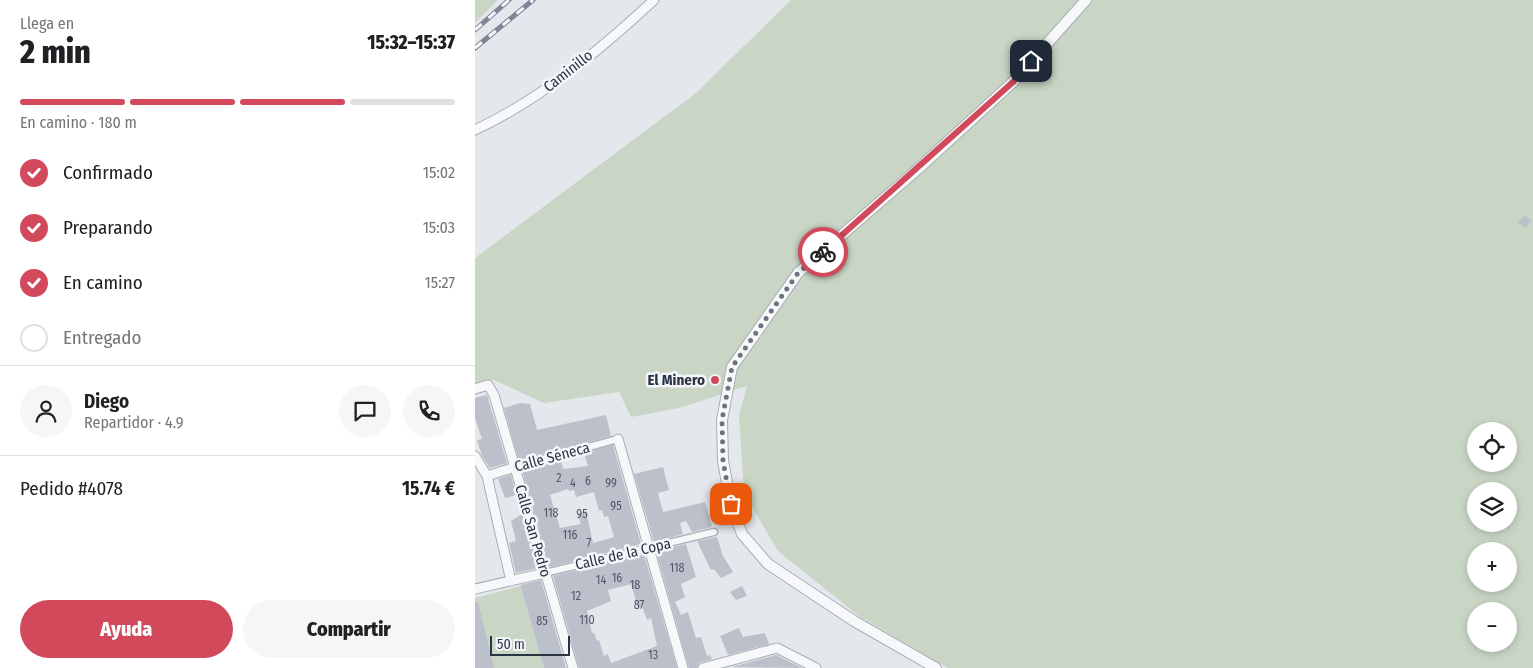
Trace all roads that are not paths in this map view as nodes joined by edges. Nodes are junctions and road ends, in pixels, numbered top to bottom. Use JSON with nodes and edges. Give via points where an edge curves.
{"nodes":[{"id":1,"x":654,"y":0,"type":"edge"},
{"id":2,"x":1086,"y":0,"type":"edge"},
{"id":3,"x":475,"y":130,"type":"edge"},
{"id":4,"x":475,"y":389,"type":"edge"},
{"id":5,"x":618,"y":439,"type":"joint"},
{"id":6,"x":475,"y":456,"type":"edge"},
{"id":7,"x":515,"y":467,"type":"junction"},
{"id":8,"x":487,"y":476,"type":"junction"},
{"id":9,"x":714,"y":532,"type":"dead end"},
{"id":10,"x":649,"y":548,"type":"junction"},
{"id":11,"x":545,"y":573,"type":"junction"},
{"id":12,"x":511,"y":581,"type":"junction"},
{"id":13,"x":475,"y":589,"type":"edge"},
{"id":14,"x":573,"y":668,"type":"edge"},
{"id":15,"x":683,"y":668,"type":"edge"},
{"id":16,"x":703,"y":668,"type":"edge"},
{"id":17,"x":816,"y":668,"type":"edge"},
{"id":18,"x":936,"y":668,"type":"edge"}],
"edges":[{"from":1,"to":3,"type":"street","name":"Caminillo","via":[[567,74],[507,115]]},
{"from":2,"to":18,"type":"street","via":[[1013,82],[798,273],[732,367],[722,420],[723,461],[731,504],[742,534],[768,564],[854,621]]},
{"from":4,"to":7,"type":"street","name":"Calle San Pedro","via":[[488,385],[494,395]]},
{"from":5,"to":7,"type":"street","name":"Calle Séneca"},
{"from":5,"to":10,"type":"street"},
{"from":6,"to":8,"type":"street"},
{"from":7,"to":8,"type":"street","name":"Calle Séneca"},
{"from":7,"to":11,"type":"street","name":"Calle San Pedro"},
{"from":8,"to":12,"type":"street"},
{"from":9,"to":10,"type":"street","name":"Calle de la Copa"},
{"from":10,"to":11,"type":"street","name":"Calle de la Copa"},
{"from":10,"to":15,"type":"street"},
{"from":11,"to":12,"type":"street","name":"Calle de la Copa"},
{"from":11,"to":14,"type":"street","name":"Calle San Pedro"},
{"from":12,"to":13,"type":"street","name":"Calle de la Copa"},
{"from":16,"to":17,"type":"street","via":[[777,648]]}]}
